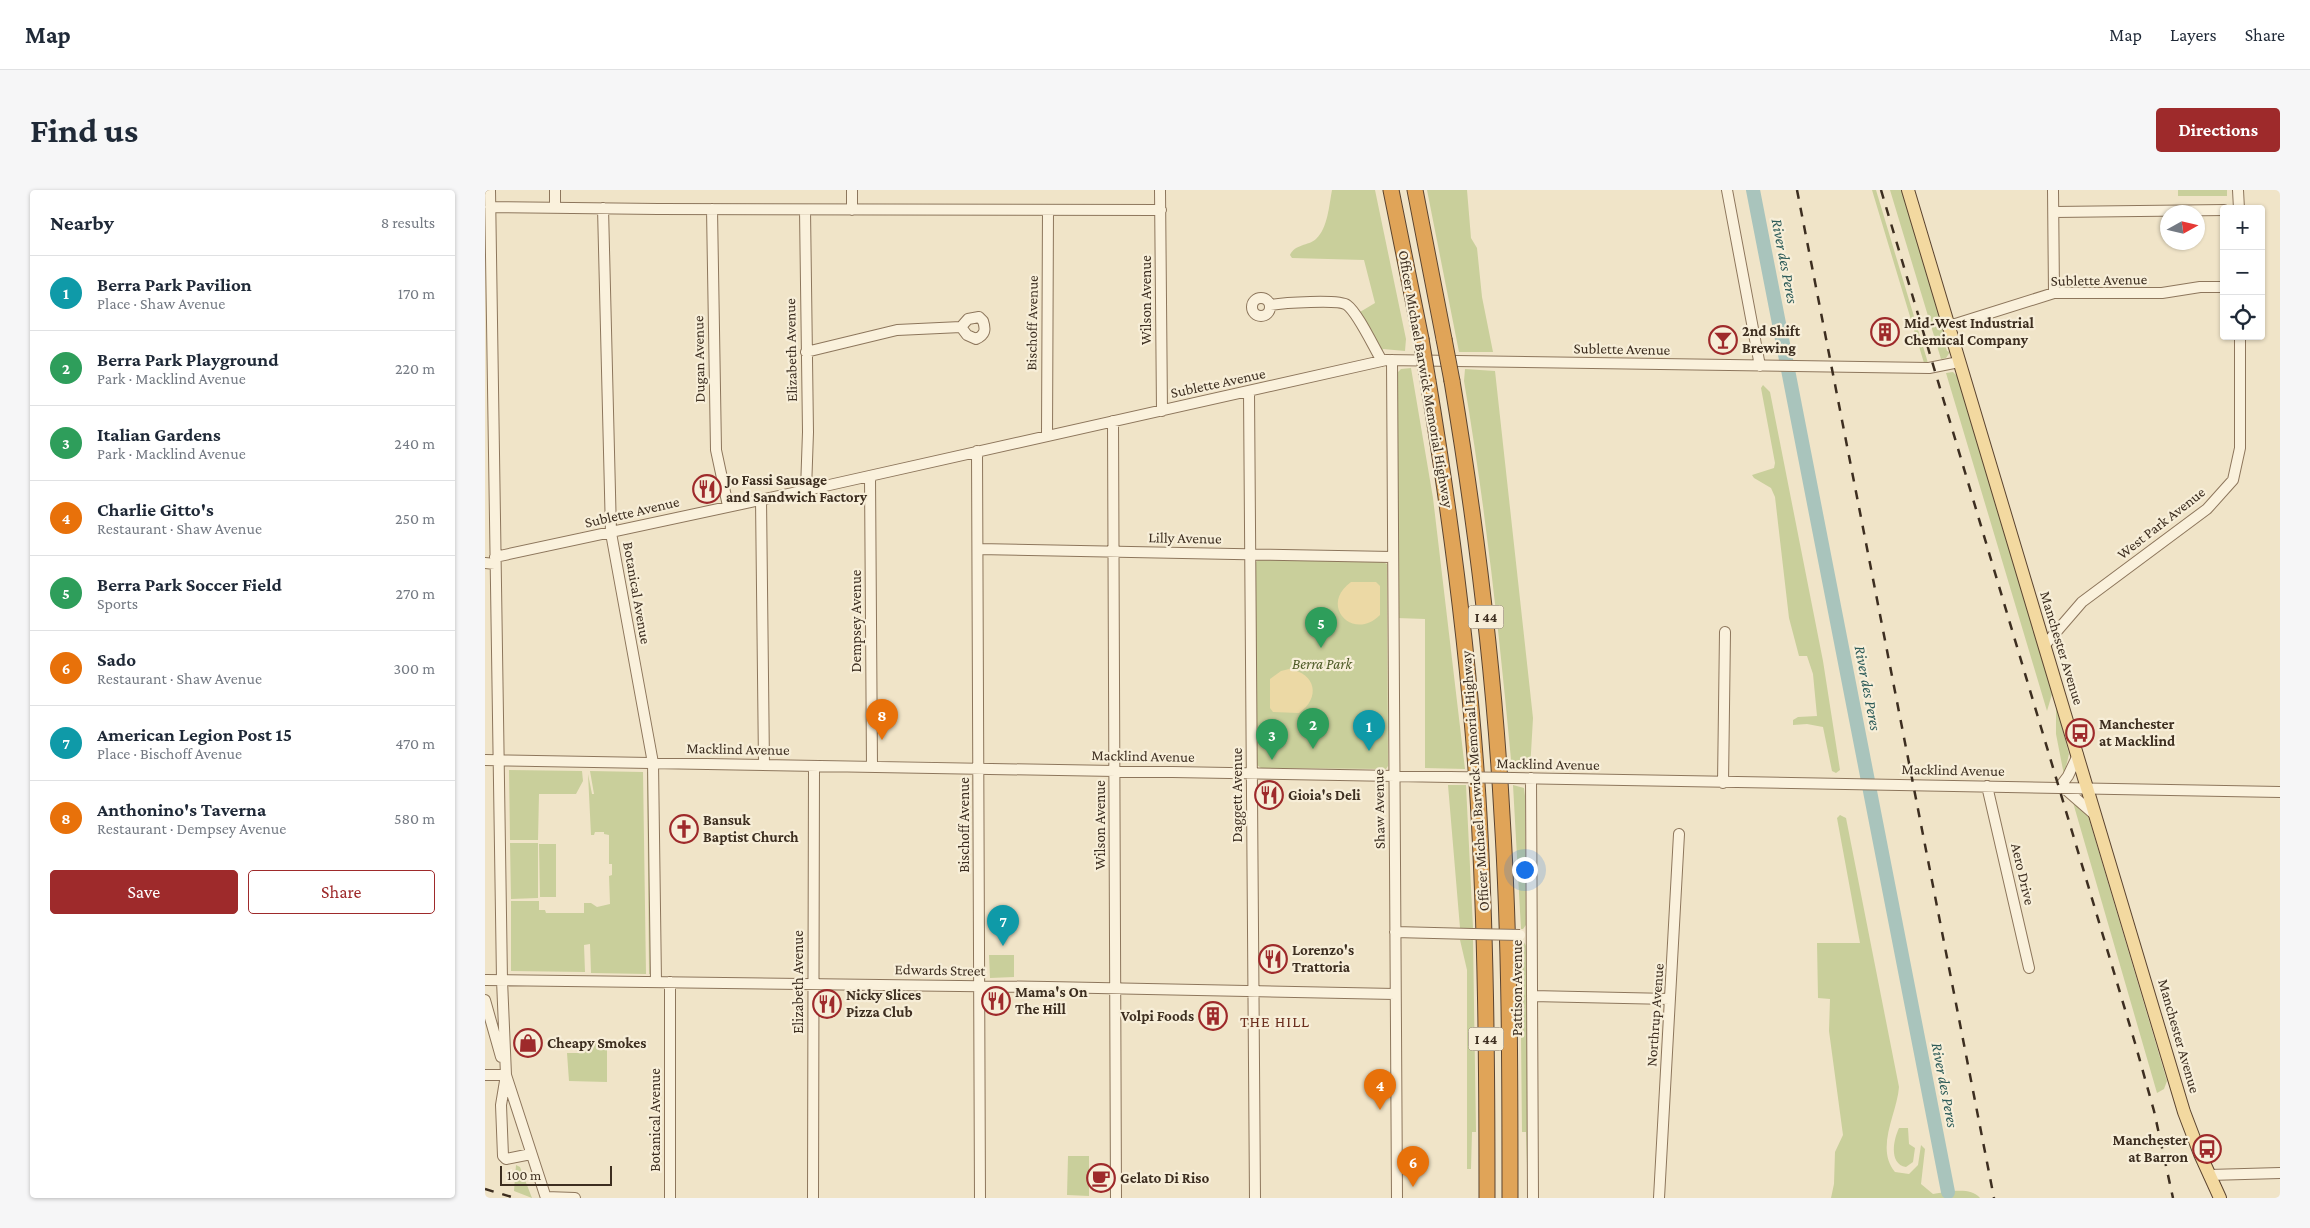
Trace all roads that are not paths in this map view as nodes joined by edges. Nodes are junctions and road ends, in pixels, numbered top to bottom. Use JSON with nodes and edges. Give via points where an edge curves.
{"nodes":[{"id":1,"x":490,"y":190,"type":"edge"},
{"id":2,"x":555,"y":190,"type":"edge"},
{"id":3,"x":852,"y":190,"type":"edge"},
{"id":4,"x":1160,"y":190,"type":"edge"},
{"id":5,"x":1391,"y":190,"type":"edge"},
{"id":6,"x":1415,"y":190,"type":"edge"},
{"id":7,"x":1727,"y":190,"type":"edge"},
{"id":8,"x":1908,"y":190,"type":"edge"},
{"id":9,"x":2053,"y":190,"type":"edge"},
{"id":10,"x":2239,"y":190,"type":"edge"},
{"id":11,"x":2239,"y":205,"type":"edge"},
{"id":12,"x":491,"y":207,"type":"junction"},
{"id":13,"x":555,"y":208,"type":"junction"},
{"id":14,"x":603,"y":208,"type":"junction"},
{"id":15,"x":712,"y":210,"type":"junction"},
{"id":16,"x":805,"y":210,"type":"junction"},
{"id":17,"x":852,"y":210,"type":"junction"},
{"id":18,"x":1048,"y":210,"type":"junction"},
{"id":19,"x":1161,"y":210,"type":"junction"},
{"id":20,"x":2220,"y":210,"type":"edge"},
{"id":21,"x":2053,"y":212,"type":"junction"},
{"id":22,"x":488,"y":269,"type":"edge"},
{"id":23,"x":2220,"y":287,"type":"edge"},
{"id":24,"x":2054,"y":293,"type":"junction"},
{"id":25,"x":1270,"y":305,"type":"dead end"},
{"id":26,"x":1949,"y":326,"type":"junction"},
{"id":27,"x":961,"y":327,"type":"dead end"},
{"id":28,"x":2240,"y":340,"type":"edge"},
{"id":29,"x":806,"y":352,"type":"junction"},
{"id":30,"x":1387,"y":361,"type":"junction"},
{"id":31,"x":1959,"y":362,"type":"junction"},
{"id":32,"x":1764,"y":366,"type":"junction"},
{"id":33,"x":1249,"y":392,"type":"junction"},
{"id":34,"x":1163,"y":411,"type":"junction"},
{"id":35,"x":1113,"y":421,"type":"junction"},
{"id":36,"x":489,"y":427,"type":"edge"},
{"id":37,"x":1047,"y":436,"type":"junction"},
{"id":38,"x":977,"y":451,"type":"junction"},
{"id":39,"x":870,"y":476,"type":"junction"},
{"id":40,"x":806,"y":490,"type":"junction"},
{"id":41,"x":761,"y":499,"type":"junction"},
{"id":42,"x":728,"y":506,"type":"junction"},
{"id":43,"x":611,"y":533,"type":"junction"},
{"id":44,"x":978,"y":549,"type":"junction"},
{"id":45,"x":1114,"y":551,"type":"junction"},
{"id":46,"x":1250,"y":554,"type":"junction"},
{"id":47,"x":1392,"y":557,"type":"junction"},
{"id":48,"x":492,"y":561,"type":"edge"},
{"id":49,"x":1725,"y":632,"type":"dead end"},
{"id":50,"x":2044,"y":646,"type":"junction"},
{"id":51,"x":2078,"y":755,"type":"junction"},
{"id":52,"x":485,"y":760,"type":"edge"},
{"id":53,"x":499,"y":760,"type":"junction"},
{"id":54,"x":653,"y":763,"type":"junction"},
{"id":55,"x":765,"y":765,"type":"junction"},
{"id":56,"x":815,"y":766,"type":"junction"},
{"id":57,"x":872,"y":767,"type":"junction"},
{"id":58,"x":979,"y":768,"type":"junction"},
{"id":59,"x":1115,"y":771,"type":"junction"},
{"id":60,"x":1252,"y":773,"type":"junction"},
{"id":61,"x":1393,"y":776,"type":"junction"},
{"id":62,"x":1531,"y":778,"type":"junction"},
{"id":63,"x":1723,"y":783,"type":"junction"},
{"id":64,"x":1987,"y":786,"type":"junction"},
{"id":65,"x":2062,"y":788,"type":"junction"},
{"id":66,"x":2089,"y":789,"type":"junction"},
{"id":67,"x":2280,"y":792,"type":"edge"},
{"id":68,"x":2097,"y":816,"type":"junction"},
{"id":69,"x":1679,"y":834,"type":"dead end"},
{"id":70,"x":1395,"y":932,"type":"junction"},
{"id":71,"x":1531,"y":935,"type":"junction"},
{"id":72,"x":2029,"y":968,"type":"dead end"},
{"id":73,"x":485,"y":980,"type":"edge"},
{"id":74,"x":502,"y":980,"type":"junction"},
{"id":75,"x":656,"y":982,"type":"junction"},
{"id":76,"x":669,"y":982,"type":"junction"},
{"id":77,"x":813,"y":984,"type":"junction"},
{"id":78,"x":979,"y":986,"type":"junction"},
{"id":79,"x":1115,"y":988,"type":"junction"},
{"id":80,"x":1253,"y":991,"type":"junction"},
{"id":81,"x":1395,"y":994,"type":"junction"},
{"id":82,"x":1532,"y":996,"type":"junction"},
{"id":83,"x":1670,"y":999,"type":"junction"},
{"id":84,"x":485,"y":1000,"type":"edge"},
{"id":85,"x":485,"y":1075,"type":"edge"},
{"id":86,"x":506,"y":1075,"type":"junction"},
{"id":87,"x":531,"y":1154,"type":"junction"},
{"id":88,"x":2280,"y":1173,"type":"edge"},
{"id":89,"x":2209,"y":1175,"type":"junction"},
{"id":90,"x":545,"y":1195,"type":"edge"},
{"id":91,"x":559,"y":1198,"type":"edge"},
{"id":92,"x":575,"y":1198,"type":"edge"},
{"id":93,"x":670,"y":1198,"type":"edge"},
{"id":94,"x":813,"y":1198,"type":"edge"},
{"id":95,"x":980,"y":1198,"type":"edge"},
{"id":96,"x":1116,"y":1198,"type":"edge"},
{"id":97,"x":1255,"y":1198,"type":"edge"},
{"id":98,"x":1397,"y":1198,"type":"edge"},
{"id":99,"x":1487,"y":1198,"type":"edge"},
{"id":100,"x":1511,"y":1198,"type":"edge"},
{"id":101,"x":1533,"y":1198,"type":"edge"},
{"id":102,"x":1659,"y":1198,"type":"edge"},
{"id":103,"x":2220,"y":1198,"type":"edge"}],
"edges":[{"from":1,"to":12,"type":"street"},
{"from":2,"to":13,"type":"street"},
{"from":3,"to":17,"type":"street"},
{"from":4,"to":19,"type":"street","name":"Wilson Avenue"},
{"from":5,"to":99,"type":"highway","name":"Officer Michael Barwick Memorial Highway","number":"I 44","bridge":true,"via":[[1421,339],[1459,592],[1477,788],[1485,953]]},
{"from":6,"to":100,"type":"highway","name":"Officer Michael Barwick Memorial Highway","number":"I 44","bridge":true,"via":[[1452,381],[1481,579],[1499,760],[1509,956]]},
{"from":7,"to":32,"type":"street"},
{"from":8,"to":26,"type":"main road","name":"Manchester Avenue"},
{"from":9,"to":21,"type":"street"},
{"from":10,"to":11,"type":"street"},
{"from":12,"to":13,"type":"street"},
{"from":12,"to":22,"type":"street"},
{"from":13,"to":14,"type":"street"},
{"from":14,"to":15,"type":"street"},
{"from":14,"to":43,"type":"street","name":"Botanical Avenue"},
{"from":15,"to":16,"type":"street"},
{"from":15,"to":42,"type":"street","name":"Dugan Avenue","via":[[716,450]]},
{"from":16,"to":17,"type":"street"},
{"from":16,"to":29,"type":"street","name":"Elizabeth Avenue"},
{"from":17,"to":18,"type":"street"},
{"from":18,"to":19,"type":"street"},
{"from":18,"to":37,"type":"street","name":"Bischoff Avenue"},
{"from":19,"to":34,"type":"street","name":"Wilson Avenue"},
{"from":20,"to":21,"type":"street"},
{"from":21,"to":24,"type":"street"},
{"from":22,"to":36,"type":"street"},
{"from":23,"to":24,"type":"street","name":"Sublette Avenue","via":[[2162,293]]},
{"from":24,"to":26,"type":"street","name":"Sublette Avenue"},
{"from":25,"to":30,"type":"street","via":[[1342,303],[1352,310]]},
{"from":26,"to":31,"type":"main road","name":"Manchester Avenue"},
{"from":27,"to":29,"type":"street","via":[[897,330]]},
{"from":28,"to":50,"type":"street","name":"West Park Avenue","via":[[2240,448],[2233,480],[2207,510],[2082,602]]},
{"from":29,"to":40,"type":"street","name":"Elizabeth Avenue"},
{"from":30,"to":32,"type":"street","name":"Sublette Avenue"},
{"from":30,"to":33,"type":"street","name":"Sublette Avenue"},
{"from":30,"to":47,"type":"street","name":"Shaw Avenue"},
{"from":31,"to":32,"type":"street","name":"Sublette Avenue","via":[[1929,368]]},
{"from":31,"to":50,"type":"main road","name":"Manchester Avenue"},
{"from":33,"to":34,"type":"street","name":"Sublette Avenue"},
{"from":33,"to":46,"type":"street","name":"Daggett Avenue"},
{"from":34,"to":35,"type":"street","name":"Sublette Avenue"},
{"from":35,"to":37,"type":"street","name":"Sublette Avenue"},
{"from":35,"to":45,"type":"street","name":"Wilson Avenue"},
{"from":36,"to":48,"type":"street"},
{"from":37,"to":38,"type":"street","name":"Sublette Avenue"},
{"from":38,"to":39,"type":"street","name":"Sublette Avenue"},
{"from":38,"to":44,"type":"street","name":"Bischoff Avenue"},
{"from":39,"to":40,"type":"street","name":"Sublette Avenue"},
{"from":39,"to":57,"type":"street","name":"Dempsey Avenue"},
{"from":40,"to":41,"type":"street","name":"Sublette Avenue"},
{"from":41,"to":42,"type":"street","name":"Sublette Avenue"},
{"from":41,"to":55,"type":"street"},
{"from":42,"to":43,"type":"street","name":"Sublette Avenue"},
{"from":43,"to":48,"type":"street","name":"Sublette Avenue"},
{"from":43,"to":54,"type":"street","name":"Botanical Avenue"},
{"from":44,"to":45,"type":"street","name":"Lilly Avenue"},
{"from":44,"to":58,"type":"street","name":"Bischoff Avenue"},
{"from":45,"to":46,"type":"street","name":"Lilly Avenue"},
{"from":45,"to":59,"type":"street","name":"Wilson Avenue"},
{"from":46,"to":47,"type":"street","name":"Lilly Avenue"},
{"from":46,"to":60,"type":"street","name":"Daggett Avenue"},
{"from":47,"to":61,"type":"street","name":"Shaw Avenue"},
{"from":48,"to":53,"type":"street"},
{"from":49,"to":63,"type":"street"},
{"from":50,"to":51,"type":"main road","name":"Manchester Avenue"},
{"from":51,"to":65,"type":"street"},
{"from":51,"to":66,"type":"main road","name":"Manchester Avenue"},
{"from":52,"to":53,"type":"street","name":"Macklind Avenue"},
{"from":53,"to":54,"type":"street","name":"Macklind Avenue"},
{"from":53,"to":74,"type":"street"},
{"from":54,"to":55,"type":"street","name":"Macklind Avenue"},
{"from":54,"to":75,"type":"street","name":"Botanical Avenue"},
{"from":55,"to":56,"type":"street","name":"Macklind Avenue"},
{"from":56,"to":57,"type":"street","name":"Macklind Avenue"},
{"from":56,"to":77,"type":"street","name":"Elizabeth Avenue"},
{"from":57,"to":58,"type":"street","name":"Macklind Avenue"},
{"from":58,"to":59,"type":"street","name":"Macklind Avenue"},
{"from":58,"to":78,"type":"street","name":"Bischoff Avenue"},
{"from":59,"to":60,"type":"street","name":"Macklind Avenue"},
{"from":59,"to":79,"type":"street","name":"Wilson Avenue"},
{"from":60,"to":61,"type":"street","name":"Macklind Avenue"},
{"from":60,"to":80,"type":"street","name":"Daggett Avenue"},
{"from":61,"to":62,"type":"street","name":"Macklind Avenue","bridge":true},
{"from":61,"to":70,"type":"street","name":"Shaw Avenue"},
{"from":62,"to":63,"type":"street","name":"Macklind Avenue"},
{"from":62,"to":71,"type":"street","name":"Pattison Avenue"},
{"from":63,"to":64,"type":"street","name":"Macklind Avenue"},
{"from":64,"to":65,"type":"street","name":"Macklind Avenue"},
{"from":64,"to":72,"type":"street","name":"Aero Drive"},
{"from":65,"to":66,"type":"street","name":"Macklind Avenue"},
{"from":65,"to":68,"type":"street"},
{"from":66,"to":67,"type":"street","name":"Macklind Avenue"},
{"from":66,"to":68,"type":"main road","name":"Manchester Avenue"},
{"from":68,"to":89,"type":"main road","name":"Manchester Avenue","via":[[2184,1112]]},
{"from":69,"to":83,"type":"street","name":"Northrup Avenue"},
{"from":70,"to":71,"type":"street","bridge":true},
{"from":70,"to":81,"type":"street","name":"Shaw Avenue"},
{"from":71,"to":82,"type":"street","name":"Pattison Avenue"},
{"from":73,"to":74,"type":"street","name":"Edwards Street"},
{"from":74,"to":75,"type":"street","name":"Edwards Street"},
{"from":74,"to":86,"type":"street"},
{"from":75,"to":76,"type":"street","name":"Edwards Street"},
{"from":76,"to":77,"type":"street","name":"Edwards Street"},
{"from":76,"to":93,"type":"street","name":"Botanical Avenue"},
{"from":77,"to":78,"type":"street","name":"Edwards Street"},
{"from":77,"to":94,"type":"street","name":"Elizabeth Avenue"},
{"from":78,"to":79,"type":"street","name":"Edwards Street"},
{"from":78,"to":95,"type":"street","name":"Bischoff Avenue"},
{"from":79,"to":80,"type":"street","name":"Edwards Street"},
{"from":79,"to":96,"type":"street","name":"Wilson Avenue"},
{"from":80,"to":81,"type":"street","name":"Edwards Street"},
{"from":80,"to":97,"type":"street","name":"Daggett Avenue"},
{"from":81,"to":98,"type":"street","name":"Shaw Avenue"},
{"from":82,"to":83,"type":"street"},
{"from":82,"to":101,"type":"street","name":"Pattison Avenue"},
{"from":83,"to":102,"type":"street","name":"Northrup Avenue"},
{"from":84,"to":86,"type":"street"},
{"from":85,"to":86,"type":"street"},
{"from":86,"to":87,"type":"street"},
{"from":86,"to":87,"type":"street","via":[[501,1105],[503,1156],[506,1159]]},
{"from":87,"to":90,"type":"street"},
{"from":88,"to":89,"type":"street"},
{"from":89,"to":103,"type":"main road","name":"Manchester Avenue"},
{"from":90,"to":91,"type":"street"},
{"from":91,"to":92,"type":"street"}]}
